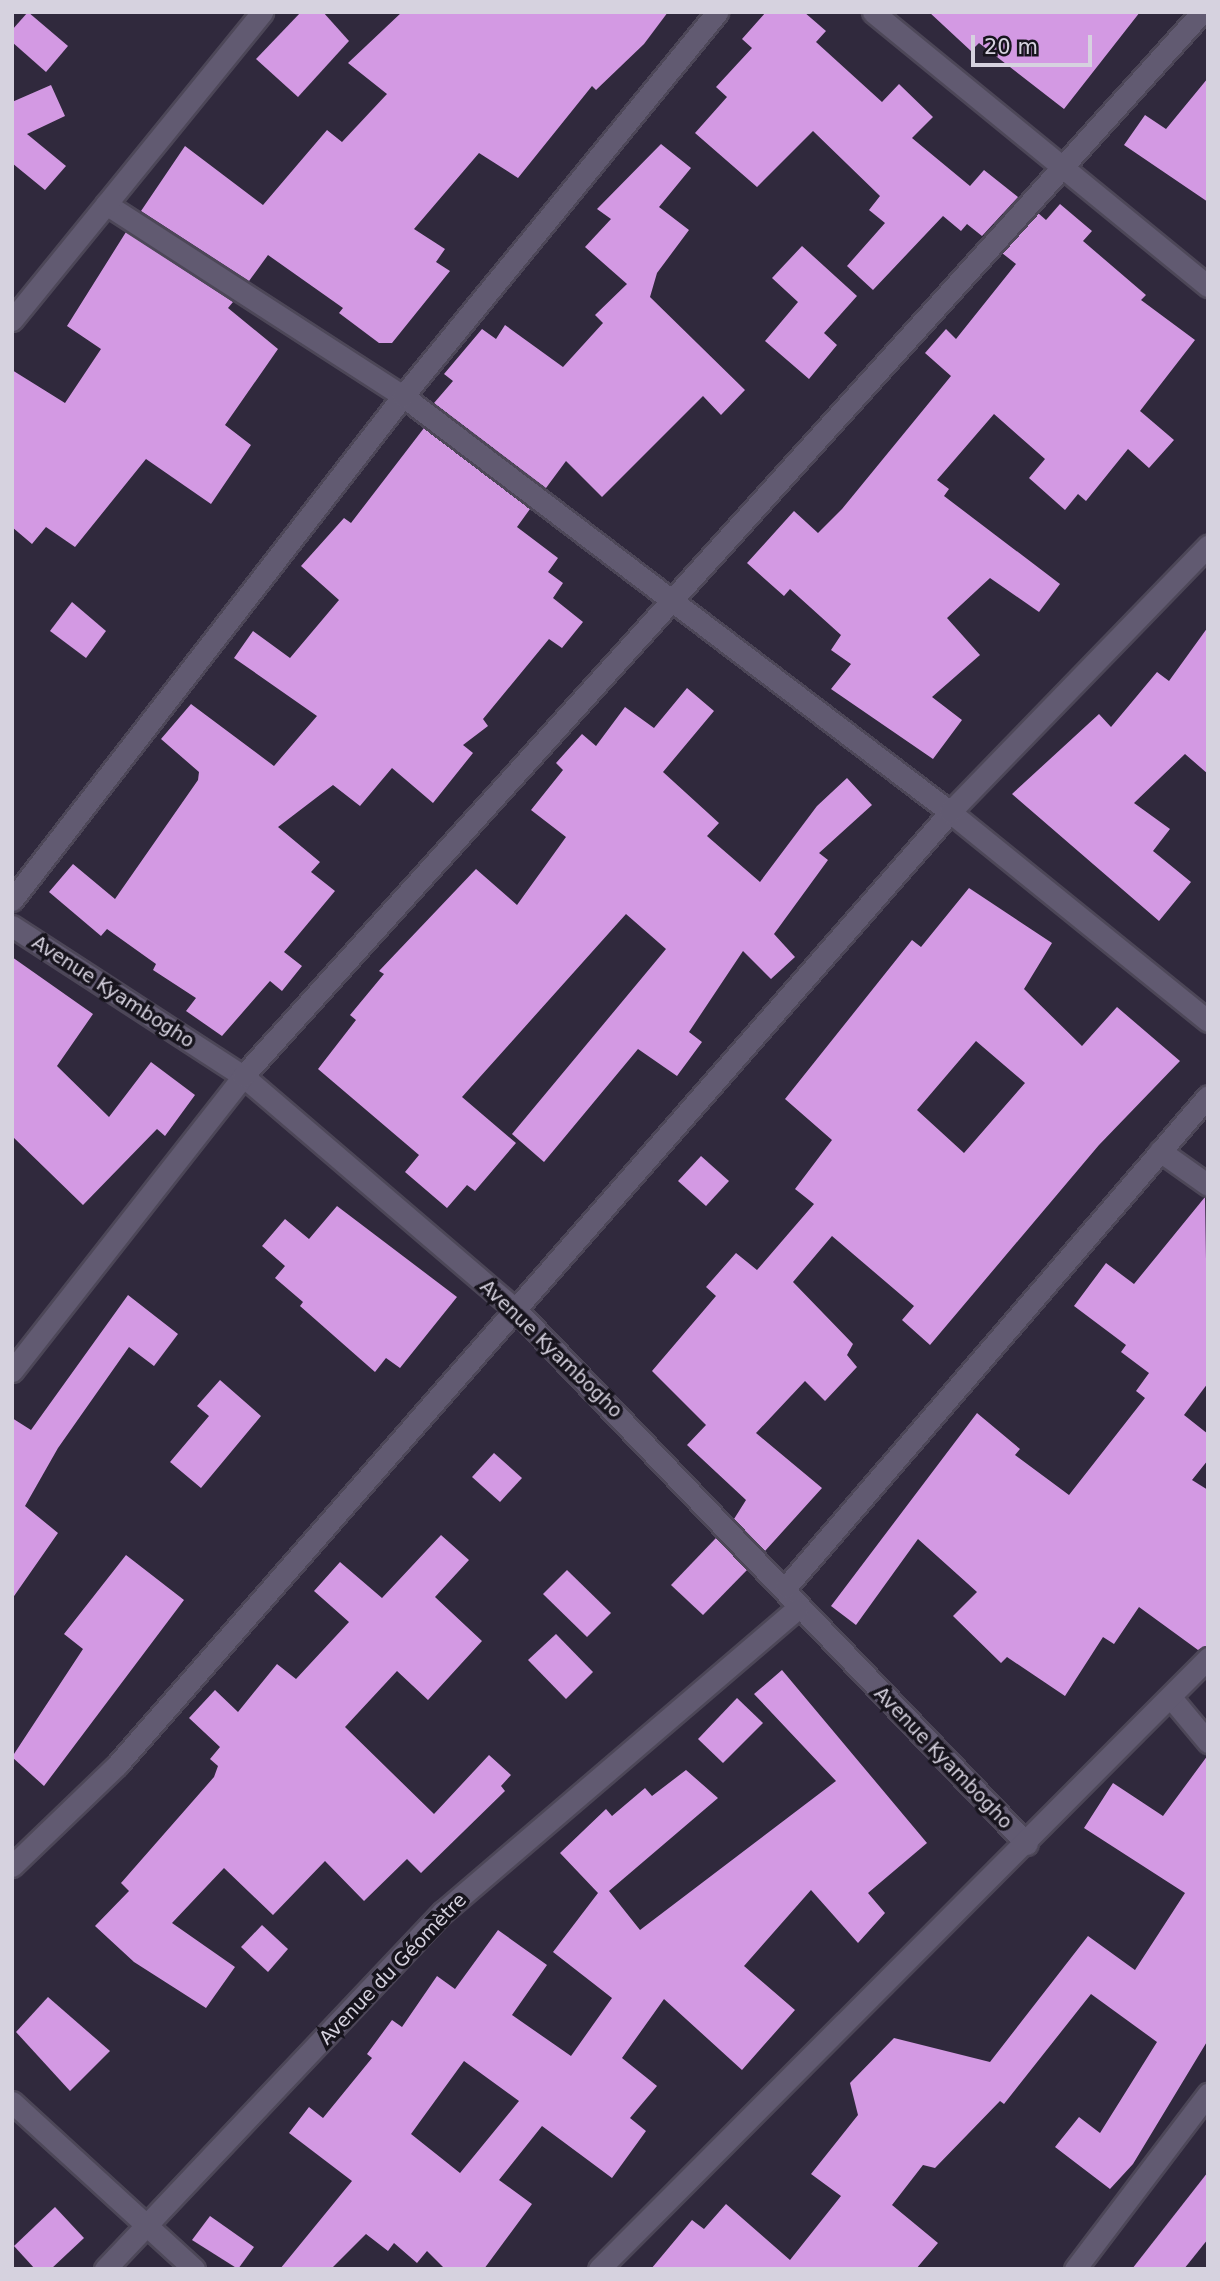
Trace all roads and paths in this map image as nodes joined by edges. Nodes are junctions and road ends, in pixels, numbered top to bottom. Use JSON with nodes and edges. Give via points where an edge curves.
{"nodes":[{"id":1,"x":262,"y":12,"type":"edge"},
{"id":2,"x":717,"y":12,"type":"edge"},
{"id":3,"x":873,"y":12,"type":"edge"},
{"id":4,"x":1202,"y":12,"type":"edge"},
{"id":5,"x":1066,"y":168,"type":"junction"},
{"id":6,"x":106,"y":204,"type":"junction"},
{"id":7,"x":1208,"y":286,"type":"edge"},
{"id":8,"x":12,"y":320,"type":"edge"},
{"id":9,"x":402,"y":396,"type":"junction"},
{"id":10,"x":1208,"y":546,"type":"edge"},
{"id":11,"x":671,"y":598,"type":"junction"},
{"id":12,"x":950,"y":812,"type":"junction"},
{"id":13,"x":12,"y":900,"type":"edge"},
{"id":14,"x":12,"y":926,"type":"edge"},
{"id":15,"x":1208,"y":1021,"type":"edge"},
{"id":16,"x":243,"y":1076,"type":"junction"},
{"id":17,"x":1208,"y":1096,"type":"edge"},
{"id":18,"x":1160,"y":1151,"type":"junction"},
{"id":19,"x":1208,"y":1185,"type":"edge"},
{"id":20,"x":518,"y":1312,"type":"junction"},
{"id":21,"x":12,"y":1371,"type":"edge"},
{"id":22,"x":786,"y":1587,"type":"junction"},
{"id":23,"x":797,"y":1609,"type":"junction"},
{"id":24,"x":1208,"y":1658,"type":"edge"},
{"id":25,"x":1173,"y":1700,"type":"junction"},
{"id":26,"x":1208,"y":1742,"type":"edge"},
{"id":27,"x":1027,"y":1843,"type":"junction"},
{"id":28,"x":12,"y":1866,"type":"edge"},
{"id":29,"x":1208,"y":2094,"type":"edge"},
{"id":30,"x":12,"y":2102,"type":"edge"},
{"id":31,"x":150,"y":2226,"type":"junction"},
{"id":32,"x":105,"y":2269,"type":"edge"},
{"id":33,"x":194,"y":2269,"type":"edge"},
{"id":34,"x":599,"y":2269,"type":"edge"},
{"id":35,"x":1075,"y":2269,"type":"edge"}],
"edges":[{"from":1,"to":6,"type":"street"},
{"from":2,"to":9,"type":"street"},
{"from":3,"to":5,"type":"street"},
{"from":4,"to":5,"type":"street"},
{"from":5,"to":7,"type":"street"},
{"from":5,"to":11,"type":"street"},
{"from":6,"to":8,"type":"street"},
{"from":6,"to":9,"type":"street"},
{"from":9,"to":11,"type":"street"},
{"from":9,"to":13,"type":"street"},
{"from":10,"to":12,"type":"street"},
{"from":11,"to":12,"type":"street"},
{"from":11,"to":16,"type":"street"},
{"from":12,"to":15,"type":"street"},
{"from":12,"to":20,"type":"street"},
{"from":14,"to":16,"type":"street","name":"Avenue Kyambogho"},
{"from":16,"to":20,"type":"street","name":"Avenue Kyambogho"},
{"from":16,"to":21,"type":"street"},
{"from":17,"to":18,"type":"street"},
{"from":18,"to":19,"type":"street"},
{"from":18,"to":22,"type":"street"},
{"from":20,"to":22,"type":"street","name":"Avenue Kyambogho"},
{"from":20,"to":28,"type":"street","via":[[117,1765]]},
{"from":22,"to":23,"type":"street","name":"Avenue Kyambogho"},
{"from":23,"to":27,"type":"street","name":"Avenue Kyambogho"},
{"from":23,"to":31,"type":"street","name":"Avenue du Géomètre","via":[[443,1912]]},
{"from":24,"to":25,"type":"street"},
{"from":25,"to":26,"type":"street"},
{"from":25,"to":27,"type":"street"},
{"from":27,"to":34,"type":"street"},
{"from":29,"to":35,"type":"street"},
{"from":30,"to":31,"type":"street"},
{"from":31,"to":32,"type":"street","name":"Avenue du Géomètre"},
{"from":31,"to":33,"type":"street"}]}
